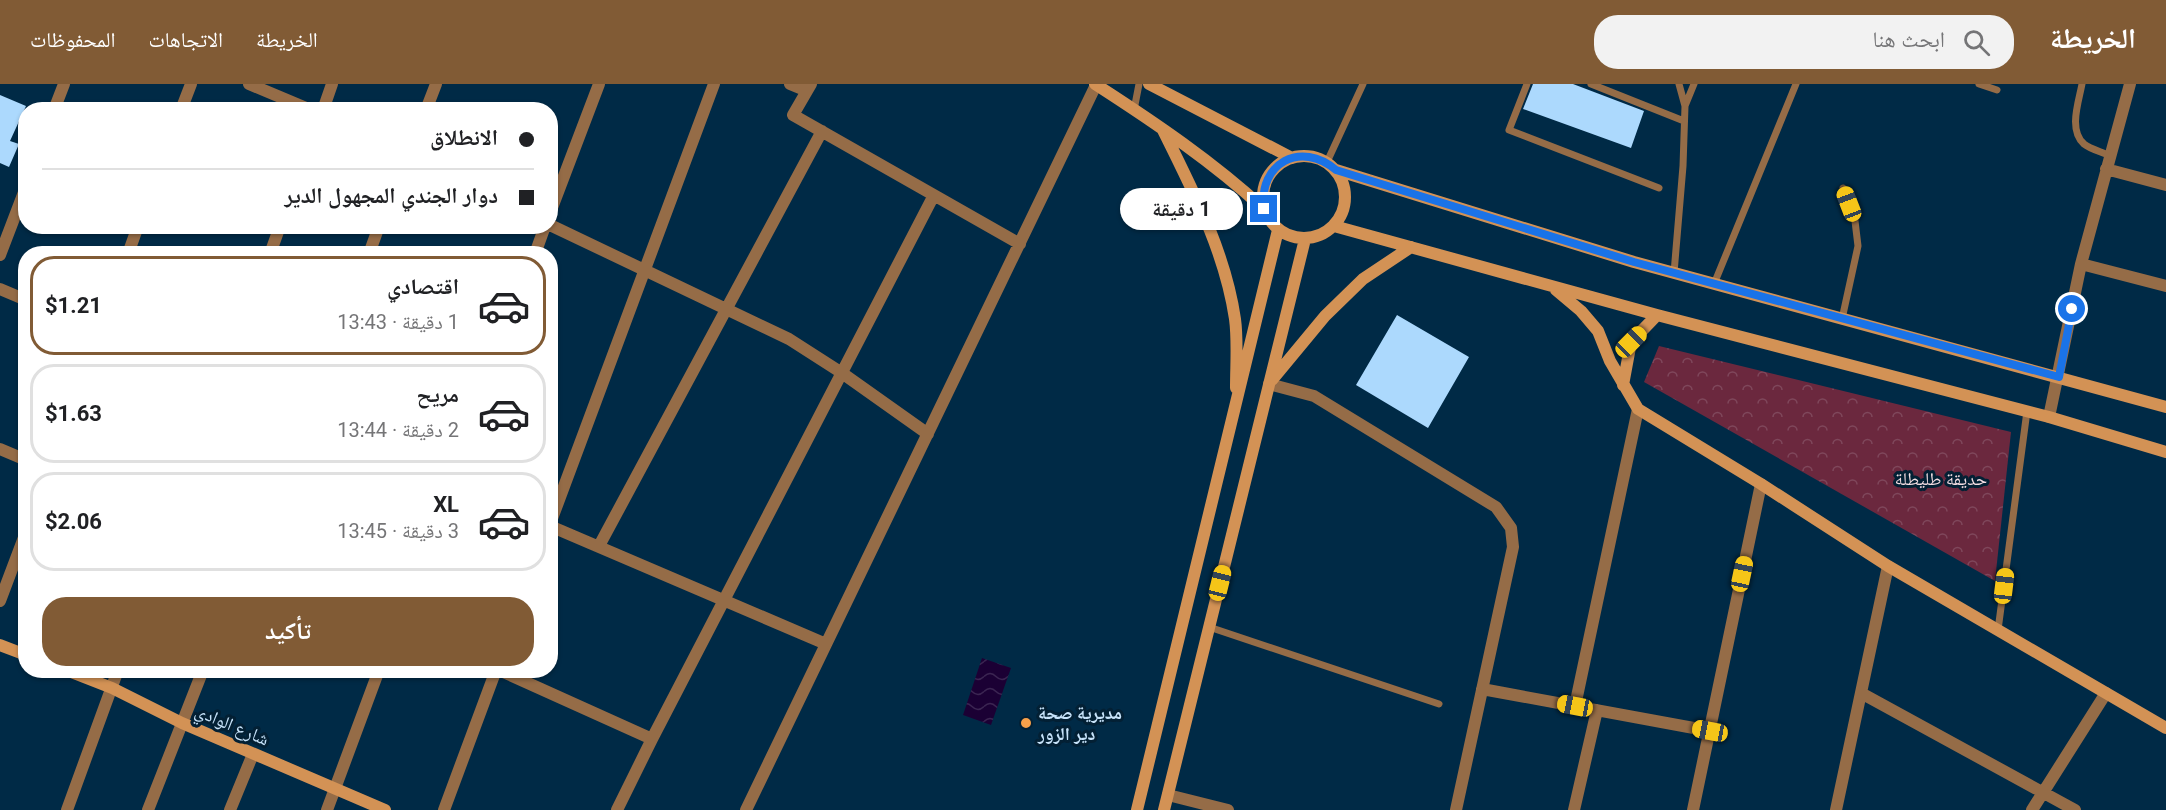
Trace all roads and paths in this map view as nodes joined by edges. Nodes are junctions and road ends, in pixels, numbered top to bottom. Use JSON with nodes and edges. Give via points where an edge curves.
{"nodes":[{"id":1,"x":64,"y":84,"type":"edge"},
{"id":2,"x":191,"y":84,"type":"edge"},
{"id":3,"x":249,"y":84,"type":"edge"},
{"id":4,"x":332,"y":84,"type":"edge"},
{"id":5,"x":436,"y":84,"type":"edge"},
{"id":6,"x":599,"y":84,"type":"edge"},
{"id":7,"x":714,"y":84,"type":"edge"},
{"id":8,"x":790,"y":84,"type":"edge"},
{"id":9,"x":1096,"y":84,"type":"edge"},
{"id":10,"x":1139,"y":84,"type":"edge"},
{"id":11,"x":1149,"y":84,"type":"edge"},
{"id":12,"x":1363,"y":84,"type":"edge"},
{"id":13,"x":1527,"y":84,"type":"edge"},
{"id":14,"x":1591,"y":84,"type":"edge"},
{"id":15,"x":1679,"y":84,"type":"edge"},
{"id":16,"x":1694,"y":84,"type":"edge"},
{"id":17,"x":1796,"y":84,"type":"edge"},
{"id":18,"x":1979,"y":84,"type":"edge"},
{"id":19,"x":2082,"y":84,"type":"edge"},
{"id":20,"x":2130,"y":84,"type":"edge"},
{"id":21,"x":809,"y":88,"type":"edge"},
{"id":22,"x":1997,"y":90,"type":"dead end"},
{"id":23,"x":57,"y":102,"type":"edge"},
{"id":24,"x":185,"y":102,"type":"edge"},
{"id":25,"x":292,"y":102,"type":"edge"},
{"id":26,"x":326,"y":102,"type":"edge"},
{"id":27,"x":429,"y":102,"type":"edge"},
{"id":28,"x":1685,"y":106,"type":"junction"},
{"id":29,"x":1134,"y":110,"type":"junction"},
{"id":30,"x":1684,"y":121,"type":"junction"},
{"id":31,"x":1163,"y":130,"type":"junction"},
{"id":32,"x":822,"y":131,"type":"junction"},
{"id":33,"x":2110,"y":156,"type":"junction"},
{"id":34,"x":1292,"y":158,"type":"junction"},
{"id":35,"x":1331,"y":166,"type":"junction"},
{"id":36,"x":2106,"y":169,"type":"junction"},
{"id":37,"x":2166,"y":184,"type":"edge"},
{"id":38,"x":1659,"y":188,"type":"dead end"},
{"id":39,"x":1843,"y":188,"type":"dead end"},
{"id":40,"x":558,"y":192,"type":"edge"},
{"id":41,"x":934,"y":195,"type":"junction"},
{"id":42,"x":18,"y":208,"type":"edge"},
{"id":43,"x":1264,"y":209,"type":"junction"},
{"id":44,"x":1334,"y":226,"type":"junction"},
{"id":45,"x":558,"y":229,"type":"edge"},
{"id":46,"x":1278,"y":230,"type":"junction"},
{"id":47,"x":1305,"y":239,"type":"junction"},
{"id":48,"x":1020,"y":244,"type":"junction"},
{"id":49,"x":1411,"y":247,"type":"junction"},
{"id":50,"x":0,"y":255,"type":"edge"},
{"id":51,"x":2080,"y":264,"type":"junction"},
{"id":52,"x":645,"y":270,"type":"junction"},
{"id":53,"x":1674,"y":273,"type":"junction"},
{"id":54,"x":1714,"y":284,"type":"junction"},
{"id":55,"x":1551,"y":286,"type":"junction"},
{"id":56,"x":2166,"y":286,"type":"edge"},
{"id":57,"x":0,"y":289,"type":"edge"},
{"id":58,"x":18,"y":297,"type":"edge"},
{"id":59,"x":726,"y":309,"type":"junction"},
{"id":60,"x":1657,"y":315,"type":"junction"},
{"id":61,"x":1842,"y":319,"type":"junction"},
{"id":62,"x":842,"y":373,"type":"junction"},
{"id":63,"x":2059,"y":377,"type":"junction"},
{"id":64,"x":1269,"y":384,"type":"junction"},
{"id":65,"x":1623,"y":385,"type":"junction"},
{"id":66,"x":1236,"y":406,"type":"junction"},
{"id":67,"x":2166,"y":407,"type":"edge"},
{"id":68,"x":1638,"y":409,"type":"junction"},
{"id":69,"x":2027,"y":411,"type":"junction"},
{"id":70,"x":2049,"y":417,"type":"junction"},
{"id":71,"x":928,"y":434,"type":"junction"},
{"id":72,"x":0,"y":449,"type":"edge"},
{"id":73,"x":2166,"y":452,"type":"edge"},
{"id":74,"x":18,"y":457,"type":"edge"},
{"id":75,"x":1761,"y":483,"type":"junction"},
{"id":76,"x":558,"y":504,"type":"edge"},
{"id":77,"x":558,"y":528,"type":"edge"},
{"id":78,"x":599,"y":546,"type":"junction"},
{"id":79,"x":18,"y":553,"type":"edge"},
{"id":80,"x":1888,"y":566,"type":"junction"},
{"id":81,"x":724,"y":600,"type":"junction"},
{"id":82,"x":0,"y":601,"type":"edge"},
{"id":83,"x":1209,"y":627,"type":"junction"},
{"id":84,"x":1998,"y":630,"type":"junction"},
{"id":85,"x":826,"y":644,"type":"junction"},
{"id":86,"x":0,"y":645,"type":"edge"},
{"id":87,"x":18,"y":652,"type":"edge"},
{"id":88,"x":86,"y":678,"type":"edge"},
{"id":89,"x":115,"y":678,"type":"edge"},
{"id":90,"x":200,"y":678,"type":"edge"},
{"id":91,"x":376,"y":678,"type":"edge"},
{"id":92,"x":494,"y":678,"type":"edge"},
{"id":93,"x":515,"y":678,"type":"edge"},
{"id":94,"x":111,"y":688,"type":"junction"},
{"id":95,"x":1482,"y":689,"type":"junction"},
{"id":96,"x":1861,"y":693,"type":"junction"},
{"id":97,"x":2106,"y":693,"type":"junction"},
{"id":98,"x":1439,"y":704,"type":"dead end"},
{"id":99,"x":1575,"y":706,"type":"junction"},
{"id":100,"x":1597,"y":710,"type":"junction"},
{"id":101,"x":182,"y":723,"type":"junction"},
{"id":102,"x":2166,"y":728,"type":"edge"},
{"id":103,"x":1710,"y":731,"type":"junction"},
{"id":104,"x":652,"y":738,"type":"junction"},
{"id":105,"x":253,"y":754,"type":"junction"},
{"id":106,"x":335,"y":788,"type":"junction"},
{"id":107,"x":2043,"y":793,"type":"junction"},
{"id":108,"x":1168,"y":795,"type":"junction"},
{"id":109,"x":67,"y":810,"type":"edge"},
{"id":110,"x":148,"y":810,"type":"edge"},
{"id":111,"x":230,"y":810,"type":"edge"},
{"id":112,"x":327,"y":810,"type":"edge"},
{"id":113,"x":385,"y":810,"type":"edge"},
{"id":114,"x":444,"y":810,"type":"edge"},
{"id":115,"x":617,"y":810,"type":"edge"},
{"id":116,"x":746,"y":810,"type":"edge"},
{"id":117,"x":1137,"y":810,"type":"edge"},
{"id":118,"x":1164,"y":810,"type":"edge"},
{"id":119,"x":1228,"y":810,"type":"edge"},
{"id":120,"x":1456,"y":810,"type":"edge"},
{"id":121,"x":1574,"y":810,"type":"edge"},
{"id":122,"x":1693,"y":810,"type":"edge"},
{"id":123,"x":1836,"y":810,"type":"edge"},
{"id":124,"x":2032,"y":810,"type":"edge"},
{"id":125,"x":2075,"y":810,"type":"edge"}],
"edges":[{"from":1,"to":23,"type":"street"},
{"from":2,"to":24,"type":"street"},
{"from":3,"to":25,"type":"street"},
{"from":4,"to":26,"type":"street"},
{"from":5,"to":27,"type":"street"},
{"from":6,"to":40,"type":"street"},
{"from":7,"to":52,"type":"street"},
{"from":8,"to":21,"type":"street"},
{"from":9,"to":29,"type":"main road"},
{"from":9,"to":48,"type":"street"},
{"from":10,"to":29,"type":"lane"},
{"from":11,"to":34,"type":"main road"},
{"from":12,"to":35,"type":"lane"},
{"from":13,"to":38,"type":"lane","via":[[1509,130]]},
{"from":14,"to":30,"type":"lane"},
{"from":15,"to":28,"type":"lane"},
{"from":16,"to":28,"type":"lane"},
{"from":17,"to":54,"type":"lane"},
{"from":18,"to":22,"type":"lane"},
{"from":19,"to":33,"type":"lane","via":[[2077,134],[2084,144]]},
{"from":20,"to":33,"type":"street"},
{"from":21,"to":32,"type":"street","via":[[793,115]]},
{"from":28,"to":30,"type":"lane"},
{"from":29,"to":31,"type":"main road"},
{"from":30,"to":53,"type":"lane"},
{"from":31,"to":43,"type":"main road","via":[[1237,184]]},
{"from":31,"to":66,"type":"main road","via":[[1206,217],[1225,268],[1235,320]]},
{"from":32,"to":41,"type":"street"},
{"from":32,"to":59,"type":"street"},
{"from":33,"to":36,"type":"street"},
{"from":34,"to":35,"type":"main road","via":[[1316,157]]},
{"from":34,"to":43,"type":"main road","via":[[1271,172],[1265,184]]},
{"from":35,"to":44,"type":"main road","via":[[1346,193],[1341,216]]},
{"from":35,"to":53,"type":"main road"},
{"from":36,"to":37,"type":"street"},
{"from":36,"to":51,"type":"street"},
{"from":39,"to":61,"type":"lane","via":[[1855,220],[1858,246]]},
{"from":41,"to":48,"type":"street"},
{"from":41,"to":62,"type":"street"},
{"from":42,"to":50,"type":"street"},
{"from":43,"to":46,"type":"main road"},
{"from":44,"to":47,"type":"main road"},
{"from":44,"to":49,"type":"main road"},
{"from":45,"to":52,"type":"street"},
{"from":46,"to":47,"type":"main road"},
{"from":46,"to":66,"type":"main road"},
{"from":47,"to":64,"type":"main road"},
{"from":48,"to":71,"type":"street"},
{"from":49,"to":55,"type":"main road"},
{"from":49,"to":64,"type":"main road","via":[[1363,279],[1340,301]]},
{"from":51,"to":56,"type":"street"},
{"from":51,"to":63,"type":"street"},
{"from":52,"to":59,"type":"street"},
{"from":52,"to":76,"type":"street"},
{"from":53,"to":54,"type":"main road"},
{"from":54,"to":61,"type":"main road"},
{"from":55,"to":60,"type":"main road"},
{"from":55,"to":65,"type":"main road","via":[[1598,331]]},
{"from":57,"to":58,"type":"street"},
{"from":59,"to":62,"type":"street","via":[[789,339]]},
{"from":59,"to":78,"type":"street"},
{"from":60,"to":65,"type":"main road","via":[[1631,342]]},
{"from":60,"to":69,"type":"main road"},
{"from":61,"to":63,"type":"main road"},
{"from":62,"to":71,"type":"street"},
{"from":62,"to":81,"type":"street"},
{"from":63,"to":67,"type":"main road"},
{"from":63,"to":70,"type":"street"},
{"from":64,"to":83,"type":"main road"},
{"from":64,"to":95,"type":"street","via":[[1314,396],[1496,507],[1511,528],[1513,547]]},
{"from":65,"to":68,"type":"main road"},
{"from":66,"to":117,"type":"main road"},
{"from":68,"to":75,"type":"main road"},
{"from":68,"to":99,"type":"street"},
{"from":69,"to":70,"type":"main road"},
{"from":69,"to":84,"type":"lane"},
{"from":70,"to":73,"type":"main road"},
{"from":71,"to":85,"type":"street"},
{"from":72,"to":74,"type":"street"},
{"from":75,"to":80,"type":"main road"},
{"from":75,"to":103,"type":"street"},
{"from":77,"to":78,"type":"street"},
{"from":78,"to":81,"type":"street"},
{"from":79,"to":82,"type":"street"},
{"from":80,"to":84,"type":"main road"},
{"from":80,"to":96,"type":"street"},
{"from":81,"to":85,"type":"street"},
{"from":81,"to":104,"type":"street"},
{"from":83,"to":98,"type":"lane"},
{"from":83,"to":108,"type":"main road"},
{"from":84,"to":97,"type":"main road"},
{"from":85,"to":116,"type":"street"},
{"from":86,"to":87,"type":"main road"},
{"from":88,"to":94,"type":"main road","name":"شارع الوادي"},
{"from":89,"to":94,"type":"street"},
{"from":90,"to":101,"type":"street"},
{"from":91,"to":106,"type":"street"},
{"from":92,"to":114,"type":"street"},
{"from":93,"to":104,"type":"street"},
{"from":94,"to":101,"type":"main road","name":"شارع الوادي"},
{"from":94,"to":109,"type":"street"},
{"from":95,"to":99,"type":"street"},
{"from":95,"to":120,"type":"street"},
{"from":96,"to":107,"type":"street"},
{"from":96,"to":123,"type":"street"},
{"from":97,"to":102,"type":"main road"},
{"from":97,"to":107,"type":"street"},
{"from":99,"to":100,"type":"street"},
{"from":100,"to":103,"type":"street"},
{"from":100,"to":121,"type":"street"},
{"from":101,"to":105,"type":"main road","name":"شارع الوادي"},
{"from":101,"to":110,"type":"street"},
{"from":103,"to":122,"type":"street"},
{"from":104,"to":115,"type":"street"},
{"from":105,"to":106,"type":"main road","name":"شارع الوادي"},
{"from":105,"to":111,"type":"street"},
{"from":106,"to":112,"type":"street"},
{"from":106,"to":113,"type":"main road","name":"شارع الوادي"},
{"from":107,"to":124,"type":"street"},
{"from":107,"to":125,"type":"street"},
{"from":108,"to":118,"type":"main road"},
{"from":108,"to":119,"type":"street"}]}
